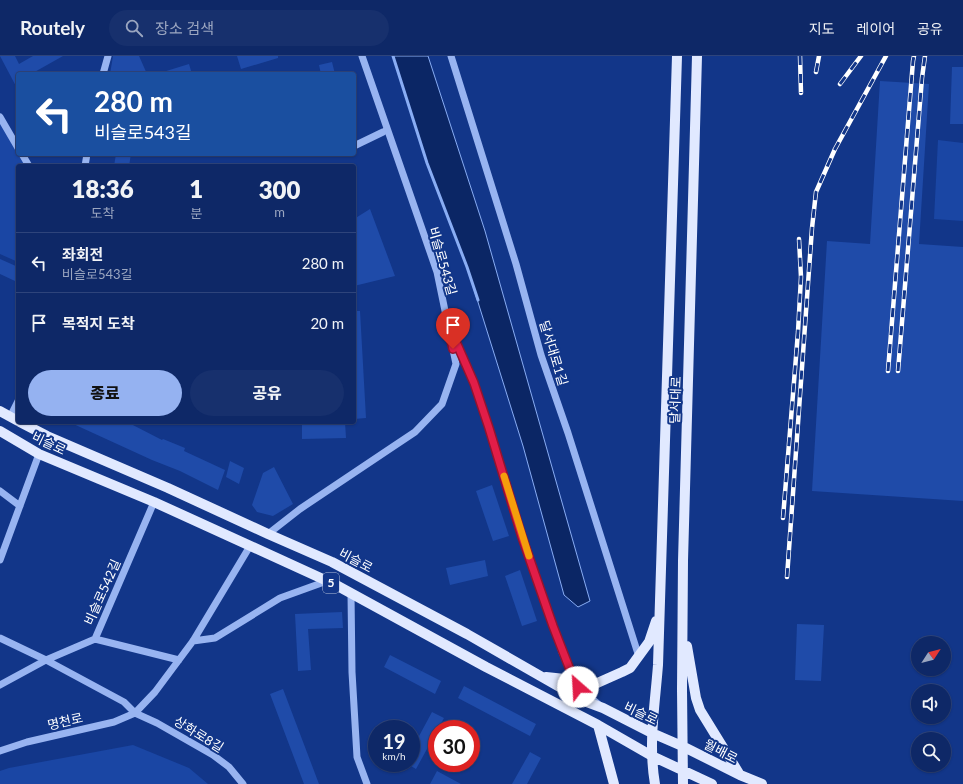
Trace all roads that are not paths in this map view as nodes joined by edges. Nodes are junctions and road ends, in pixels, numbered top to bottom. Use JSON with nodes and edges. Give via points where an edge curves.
{"nodes":[{"id":1,"x":108,"y":56,"type":"edge"},
{"id":2,"x":362,"y":56,"type":"edge"},
{"id":3,"x":451,"y":56,"type":"edge"},
{"id":4,"x":677,"y":56,"type":"edge"},
{"id":5,"x":697,"y":56,"type":"edge"},
{"id":6,"x":104,"y":72,"type":"edge"},
{"id":7,"x":0,"y":117,"type":"edge"},
{"id":8,"x":383,"y":132,"type":"dead end"},
{"id":9,"x":16,"y":145,"type":"edge"},
{"id":10,"x":356,"y":145,"type":"edge"},
{"id":11,"x":446,"y":319,"type":"junction"},
{"id":12,"x":0,"y":411,"type":"edge"},
{"id":13,"x":16,"y":420,"type":"edge"},
{"id":14,"x":24,"y":424,"type":"edge"},
{"id":15,"x":0,"y":431,"type":"edge"},
{"id":16,"x":39,"y":454,"type":"junction"},
{"id":17,"x":0,"y":491,"type":"edge"},
{"id":18,"x":154,"y":502,"type":"junction"},
{"id":19,"x":20,"y":506,"type":"junction"},
{"id":20,"x":268,"y":534,"type":"junction"},
{"id":21,"x":250,"y":546,"type":"junction"},
{"id":22,"x":0,"y":560,"type":"edge"},
{"id":23,"x":327,"y":581,"type":"junction"},
{"id":24,"x":351,"y":594,"type":"junction"},
{"id":25,"x":660,"y":608,"type":"junction"},
{"id":26,"x":683,"y":620,"type":"junction"},
{"id":27,"x":0,"y":638,"type":"edge"},
{"id":28,"x":94,"y":639,"type":"junction"},
{"id":29,"x":193,"y":641,"type":"junction"},
{"id":30,"x":639,"y":657,"type":"junction"},
{"id":31,"x":46,"y":660,"type":"junction"},
{"id":32,"x":179,"y":660,"type":"junction"},
{"id":33,"x":540,"y":676,"type":"junction"},
{"id":34,"x":574,"y":680,"type":"junction"},
{"id":35,"x":0,"y":685,"type":"edge"},
{"id":36,"x":603,"y":708,"type":"junction"},
{"id":37,"x":135,"y":713,"type":"junction"},
{"id":38,"x":598,"y":725,"type":"junction"},
{"id":39,"x":652,"y":733,"type":"junction"},
{"id":40,"x":670,"y":740,"type":"joint"},
{"id":41,"x":682,"y":746,"type":"junction"},
{"id":42,"x":0,"y":751,"type":"edge"},
{"id":43,"x":652,"y":756,"type":"junction"},
{"id":44,"x":683,"y":771,"type":"junction"},
{"id":45,"x":740,"y":775,"type":"junction"},
{"id":46,"x":612,"y":783,"type":"edge"},
{"id":47,"x":243,"y":784,"type":"edge"},
{"id":48,"x":368,"y":784,"type":"edge"},
{"id":49,"x":655,"y":784,"type":"edge"},
{"id":50,"x":684,"y":784,"type":"edge"},
{"id":51,"x":712,"y":784,"type":"edge"},
{"id":52,"x":762,"y":784,"type":"edge"}],
"edges":[{"from":1,"to":6,"type":"street"},
{"from":2,"to":11,"type":"street","name":"비슬로543길","via":[[437,272]]},
{"from":3,"to":30,"type":"street","name":"달서대로1길","via":[[516,264],[541,355]]},
{"from":4,"to":25,"type":"main road","name":"달서대로"},
{"from":5,"to":26,"type":"main road","name":"달서대로"},
{"from":7,"to":9,"type":"street"},
{"from":8,"to":10,"type":"street"},
{"from":11,"to":20,"type":"street","name":"비슬로543길","via":[[456,364],[442,404],[415,432],[300,509]]},
{"from":11,"to":34,"type":"street","via":[[474,383],[522,537]]},
{"from":12,"to":13,"type":"main road","name":"비슬로","number":"5"},
{"from":14,"to":20,"type":"main road","name":"비슬로","number":"5"},
{"from":15,"to":16,"type":"main road","name":"비슬로","number":"5"},
{"from":16,"to":18,"type":"main road","name":"비슬로","number":"5"},
{"from":16,"to":19,"type":"street"},
{"from":17,"to":19,"type":"street"},
{"from":18,"to":21,"type":"main road","name":"비슬로","number":"5"},
{"from":18,"to":28,"type":"street","name":"비슬로542길"},
{"from":19,"to":22,"type":"street"},
{"from":20,"to":33,"type":"main road","name":"비슬로","number":"5","via":[[332,562]]},
{"from":21,"to":23,"type":"main road","name":"비슬로","number":"5"},
{"from":21,"to":29,"type":"street","name":"명천로"},
{"from":23,"to":24,"type":"main road","name":"비슬로","number":"5"},
{"from":23,"to":29,"type":"street","via":[[280,598],[215,638]]},
{"from":24,"to":38,"type":"main road","name":"비슬로","number":"5"},
{"from":24,"to":48,"type":"street","via":[[357,757]]},
{"from":25,"to":30,"type":"main road","via":[[650,642]]},
{"from":25,"to":39,"type":"main road","name":"달서대로"},
{"from":26,"to":41,"type":"main road","name":"달서대로"},
{"from":26,"to":45,"type":"main road","via":[[700,710]]},
{"from":27,"to":31,"type":"street"},
{"from":28,"to":31,"type":"street","name":"비슬로542길"},
{"from":28,"to":32,"type":"street"},
{"from":29,"to":32,"type":"street","name":"명천로"},
{"from":30,"to":34,"type":"main road","via":[[630,668],[595,684]]},
{"from":31,"to":35,"type":"street","name":"비슬로542길"},
{"from":31,"to":37,"type":"street","via":[[124,702]]},
{"from":32,"to":37,"type":"street","name":"명천로"},
{"from":33,"to":34,"type":"main road"},
{"from":33,"to":36,"type":"main road","name":"비슬로","number":"5","via":[[584,701]]},
{"from":34,"to":36,"type":"street","via":[[578,687]]},
{"from":36,"to":39,"type":"main road","name":"비슬로","number":"5"},
{"from":37,"to":42,"type":"street","name":"명천로","via":[[114,722],[27,742]]},
{"from":37,"to":47,"type":"street","name":"상화로8길","via":[[158,723],[213,756],[229,768]]},
{"from":38,"to":43,"type":"main road","name":"비슬로","number":"5"},
{"from":38,"to":46,"type":"main road"},
{"from":39,"to":40,"type":"main road","name":"비슬로","number":"5"},
{"from":39,"to":43,"type":"main road","name":"달서대로"},
{"from":40,"to":41,"type":"main road","name":"월배로"},
{"from":41,"to":44,"type":"main road","name":"달서대로"},
{"from":41,"to":45,"type":"main road","name":"월배로"},
{"from":43,"to":44,"type":"main road"},
{"from":43,"to":49,"type":"main road","name":"달서대로"},
{"from":44,"to":50,"type":"main road","name":"달서대로"},
{"from":44,"to":51,"type":"main road"},
{"from":45,"to":52,"type":"main road","name":"월배로"}]}
